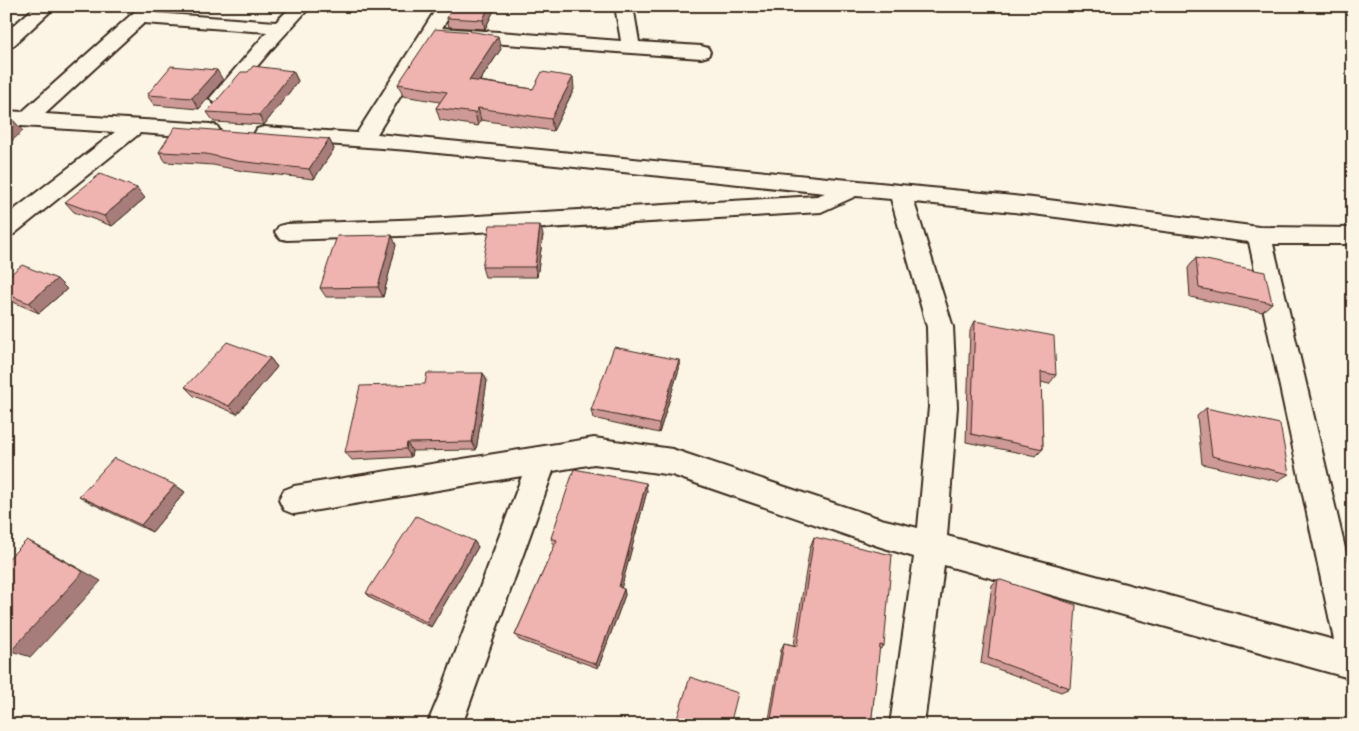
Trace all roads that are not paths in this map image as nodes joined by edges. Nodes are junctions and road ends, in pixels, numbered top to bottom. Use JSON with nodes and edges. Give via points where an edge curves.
{"nodes":[{"id":1,"x":47,"y":6,"type":"edge"},
{"id":2,"x":302,"y":6,"type":"edge"},
{"id":3,"x":447,"y":6,"type":"edge"},
{"id":4,"x":624,"y":6,"type":"edge"},
{"id":5,"x":146,"y":12,"type":"edge"},
{"id":6,"x":281,"y":28,"type":"junction"},
{"id":7,"x":430,"y":33,"type":"junction"},
{"id":8,"x":6,"y":42,"type":"edge"},
{"id":9,"x":630,"y":47,"type":"junction"},
{"id":10,"x":701,"y":52,"type":"dead end"},
{"id":11,"x":17,"y":118,"type":"edge"},
{"id":12,"x":136,"y":126,"type":"junction"},
{"id":13,"x":194,"y":130,"type":"junction"},
{"id":14,"x":362,"y":140,"type":"junction"},
{"id":15,"x":854,"y":188,"type":"junction"},
{"id":16,"x":900,"y":192,"type":"junction"},
{"id":17,"x":6,"y":228,"type":"edge"},
{"id":18,"x":287,"y":232,"type":"dead end"},
{"id":19,"x":1259,"y":235,"type":"junction"},
{"id":20,"x":1353,"y":236,"type":"edge"},
{"id":21,"x":542,"y":460,"type":"junction"},
{"id":22,"x":294,"y":500,"type":"dead end"},
{"id":23,"x":931,"y":546,"type":"junction"},
{"id":24,"x":1353,"y":653,"type":"edge"},
{"id":25,"x":1353,"y":662,"type":"edge"},
{"id":26,"x":444,"y":725,"type":"edge"},
{"id":27,"x":907,"y":725,"type":"edge"}],
"edges":[{"from":1,"to":8,"type":"street"},
{"from":2,"to":6,"type":"street"},
{"from":3,"to":7,"type":"street"},
{"from":4,"to":9,"type":"street"},
{"from":5,"to":6,"type":"street"},
{"from":5,"to":11,"type":"street"},
{"from":6,"to":13,"type":"street"},
{"from":7,"to":9,"type":"street"},
{"from":7,"to":14,"type":"street"},
{"from":9,"to":10,"type":"street"},
{"from":11,"to":12,"type":"street"},
{"from":12,"to":13,"type":"street"},
{"from":12,"to":17,"type":"street"},
{"from":13,"to":14,"type":"street"},
{"from":14,"to":15,"type":"street"},
{"from":15,"to":16,"type":"street"},
{"from":15,"to":18,"type":"street","via":[[820,204]]},
{"from":16,"to":19,"type":"street"},
{"from":16,"to":23,"type":"street","via":[[940,327],[943,407]]},
{"from":19,"to":20,"type":"street"},
{"from":19,"to":24,"type":"street"},
{"from":21,"to":22,"type":"street"},
{"from":21,"to":23,"type":"street","via":[[594,451],[672,462],[881,533]]},
{"from":21,"to":26,"type":"street"},
{"from":23,"to":25,"type":"street"},
{"from":23,"to":27,"type":"street"}]}
